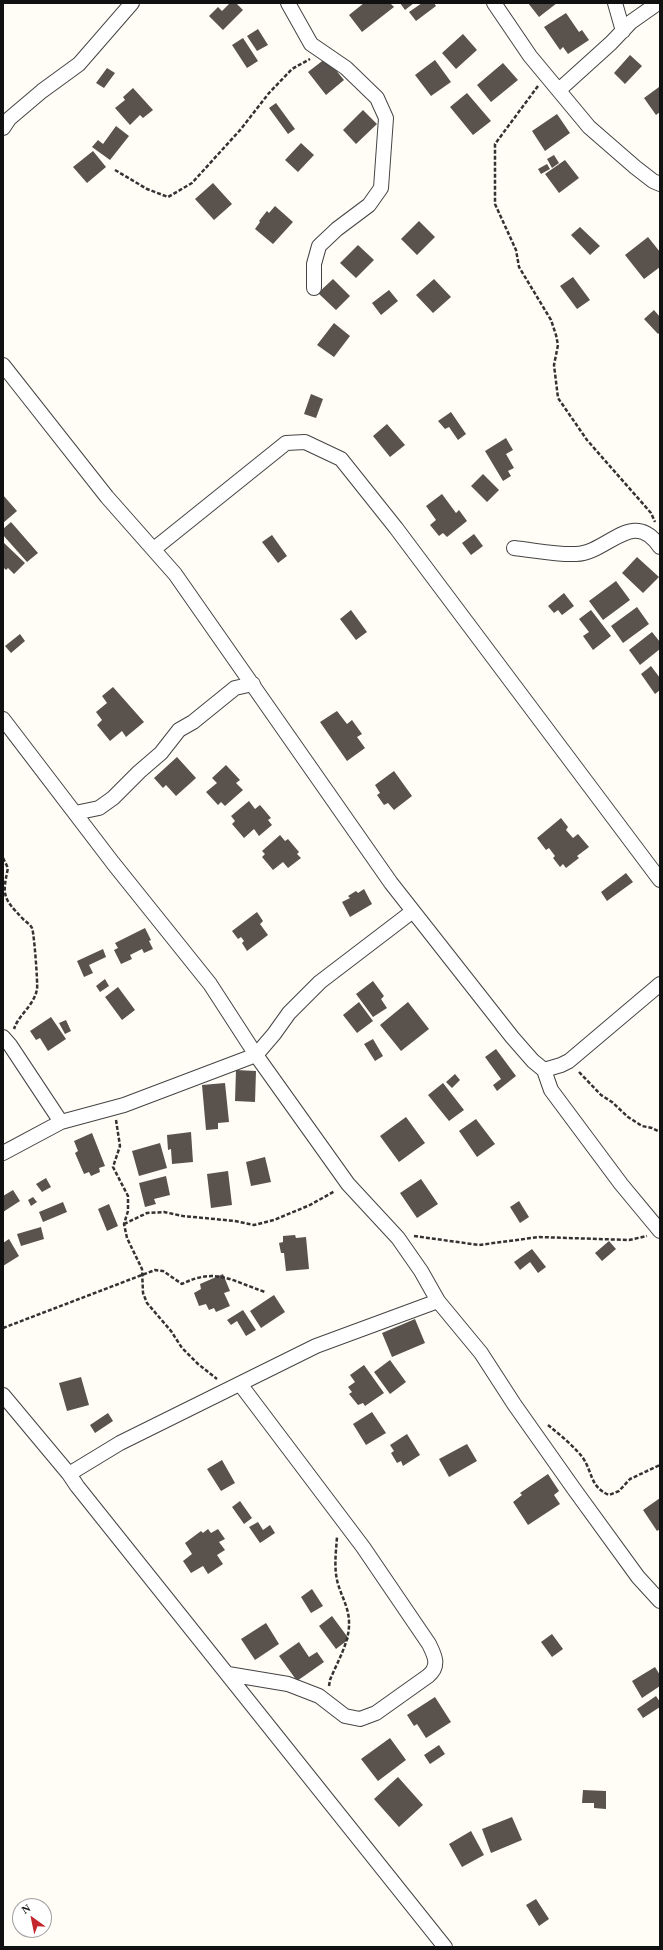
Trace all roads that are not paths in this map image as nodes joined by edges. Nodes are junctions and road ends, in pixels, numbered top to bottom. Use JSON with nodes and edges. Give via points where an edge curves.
{"nodes":[{"id":1,"x":132,"y":3,"type":"edge"},
{"id":2,"x":288,"y":3,"type":"edge"},
{"id":3,"x":494,"y":3,"type":"edge"},
{"id":4,"x":615,"y":3,"type":"edge"},
{"id":5,"x":658,"y":3,"type":"edge"},
{"id":6,"x":623,"y":31,"type":"junction"},
{"id":7,"x":559,"y":90,"type":"junction"},
{"id":8,"x":3,"y":128,"type":"edge"},
{"id":9,"x":660,"y":184,"type":"edge"},
{"id":10,"x":314,"y":288,"type":"dead end"},
{"id":11,"x":3,"y":365,"type":"edge"},
{"id":12,"x":657,"y":543,"type":"edge"},
{"id":13,"x":514,"y":548,"type":"dead end"},
{"id":14,"x":154,"y":549,"type":"junction"},
{"id":15,"x":253,"y":684,"type":"junction"},
{"id":16,"x":3,"y":719,"type":"edge"},
{"id":17,"x":75,"y":813,"type":"junction"},
{"id":18,"x":660,"y":880,"type":"edge"},
{"id":19,"x":413,"y":911,"type":"junction"},
{"id":20,"x":660,"y":984,"type":"edge"},
{"id":21,"x":6,"y":1041,"type":"edge"},
{"id":22,"x":256,"y":1055,"type":"junction"},
{"id":23,"x":544,"y":1070,"type":"junction"},
{"id":24,"x":61,"y":1122,"type":"junction"},
{"id":25,"x":3,"y":1153,"type":"edge"},
{"id":26,"x":656,"y":1233,"type":"edge"},
{"id":27,"x":438,"y":1301,"type":"junction"},
{"id":28,"x":235,"y":1387,"type":"junction"},
{"id":29,"x":3,"y":1394,"type":"edge"},
{"id":30,"x":69,"y":1474,"type":"junction"},
{"id":31,"x":660,"y":1602,"type":"edge"},
{"id":32,"x":228,"y":1674,"type":"junction"},
{"id":33,"x":445,"y":1947,"type":"edge"}],
"edges":[{"from":1,"to":8,"type":"street","via":[[79,64],[42,91],[9,119]]},
{"from":2,"to":10,"type":"street","via":[[311,44],[346,68],[377,98],[386,118],[381,188],[369,206],[319,246],[314,264]]},
{"from":3,"to":7,"type":"street","via":[[530,56]]},
{"from":4,"to":6,"type":"street"},
{"from":5,"to":6,"type":"street","via":[[631,22]]},
{"from":6,"to":7,"type":"street"},
{"from":7,"to":9,"type":"street","via":[[589,127],[635,167]]},
{"from":11,"to":14,"type":"street","via":[[107,497]]},
{"from":12,"to":13,"type":"street","via":[[644,531],[634,530],[603,546],[577,554]]},
{"from":14,"to":15,"type":"street","via":[[175,574]]},
{"from":14,"to":18,"type":"street","via":[[286,443],[305,442],[342,459]]},
{"from":15,"to":17,"type":"street","via":[[235,688],[179,730],[161,754],[113,798],[98,808]]},
{"from":15,"to":19,"type":"street"},
{"from":16,"to":17,"type":"street"},
{"from":17,"to":22,"type":"street","via":[[210,984]]},
{"from":19,"to":22,"type":"street","via":[[320,982],[289,1013]]},
{"from":19,"to":23,"type":"street","via":[[512,1038]]},
{"from":20,"to":23,"type":"street","via":[[569,1061]]},
{"from":21,"to":24,"type":"street"},
{"from":22,"to":24,"type":"street","via":[[114,1108]]},
{"from":22,"to":27,"type":"street","via":[[348,1184],[398,1238]]},
{"from":23,"to":26,"type":"street","via":[[551,1090]]},
{"from":24,"to":25,"type":"street"},
{"from":27,"to":28,"type":"street","via":[[316,1346]]},
{"from":27,"to":31,"type":"street","via":[[481,1352],[578,1495],[638,1577]]},
{"from":28,"to":30,"type":"street","via":[[120,1443]]},
{"from":28,"to":32,"type":"street","via":[[364,1547],[428,1644],[435,1656],[436,1665],[428,1676],[376,1714],[360,1719],[344,1716],[319,1696],[288,1684]]},
{"from":29,"to":30,"type":"street"},
{"from":30,"to":32,"type":"street"},
{"from":32,"to":33,"type":"street"}]}
